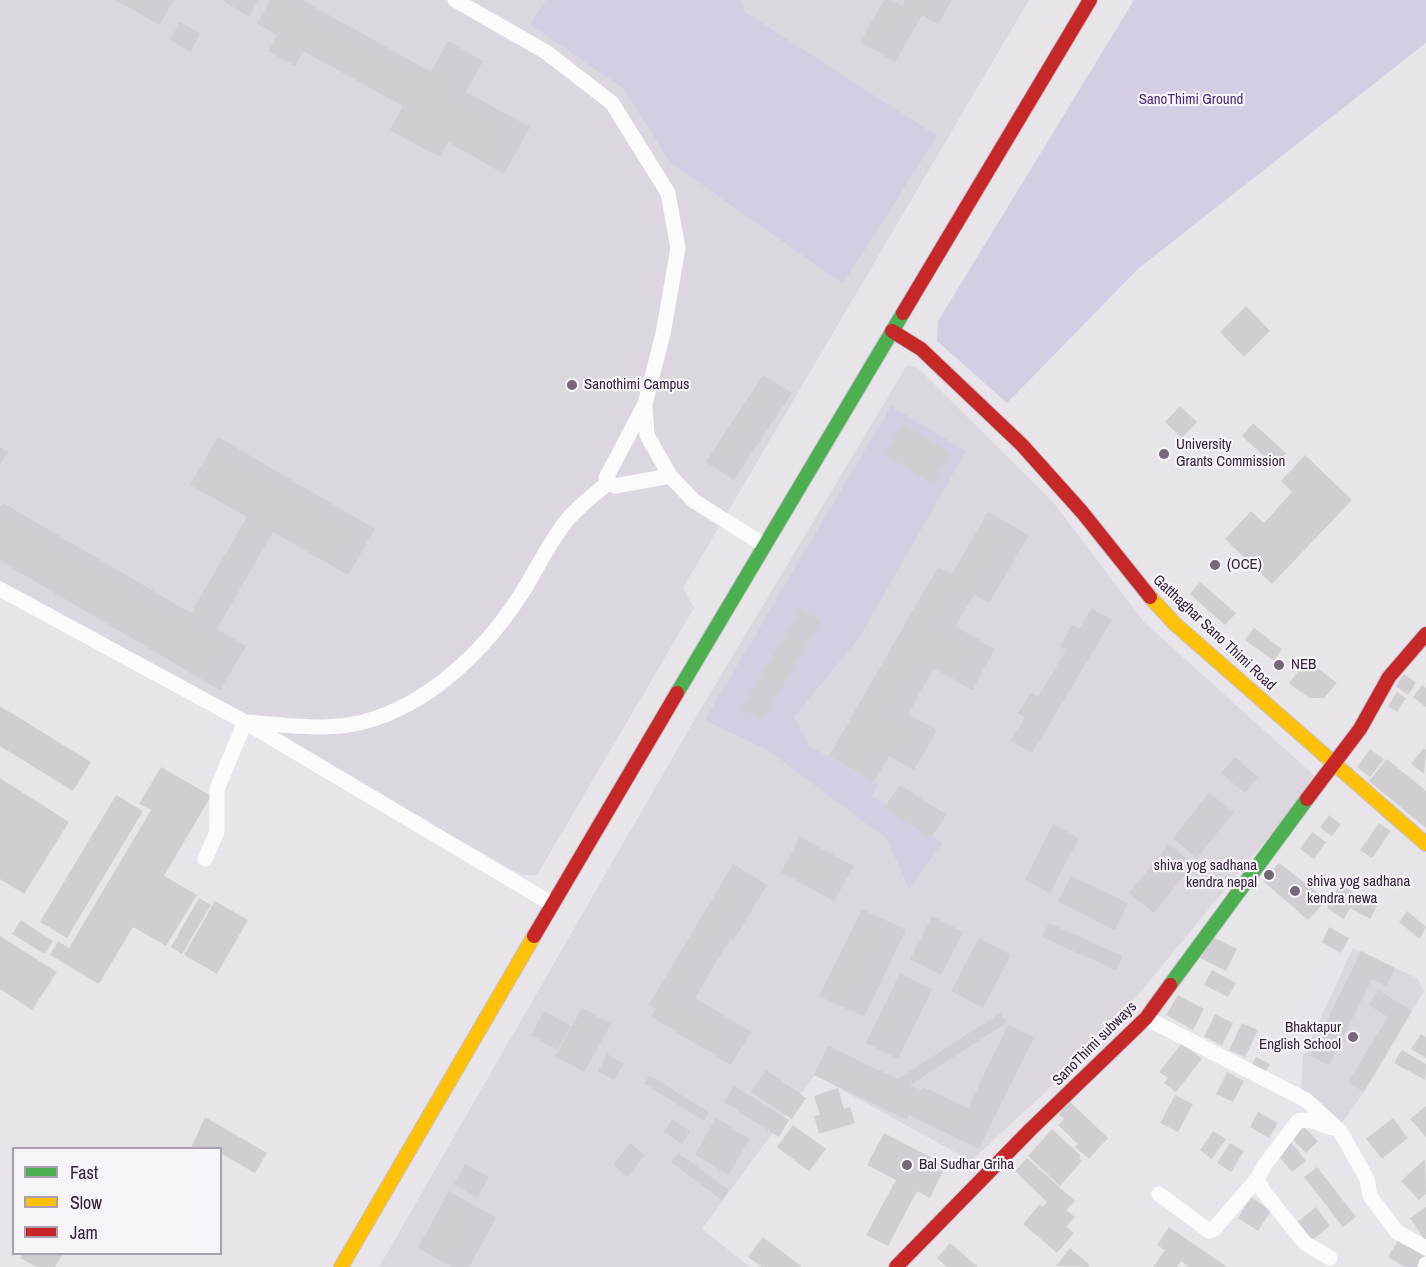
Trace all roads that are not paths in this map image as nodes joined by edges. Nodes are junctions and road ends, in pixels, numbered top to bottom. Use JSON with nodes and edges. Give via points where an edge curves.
{"nodes":[{"id":1,"x":455,"y":0,"type":"edge"},
{"id":2,"x":1090,"y":0,"type":"edge"},
{"id":3,"x":892,"y":331,"type":"junction"},
{"id":4,"x":645,"y":404,"type":"junction"},
{"id":5,"x":670,"y":476,"type":"junction"},
{"id":6,"x":609,"y":482,"type":"junction"},
{"id":7,"x":764,"y":545,"type":"junction"},
{"id":8,"x":0,"y":589,"type":"edge"},
{"id":9,"x":1426,"y":634,"type":"edge"},
{"id":10,"x":245,"y":722,"type":"junction"},
{"id":11,"x":1332,"y":763,"type":"junction"},
{"id":12,"x":1426,"y":844,"type":"edge"},
{"id":13,"x":205,"y":859,"type":"dead end"},
{"id":14,"x":552,"y":904,"type":"junction"},
{"id":15,"x":1146,"y":1018,"type":"junction"},
{"id":16,"x":1340,"y":1131,"type":"junction"},
{"id":17,"x":1257,"y":1179,"type":"junction"},
{"id":18,"x":1159,"y":1194,"type":"dead end"},
{"id":19,"x":1426,"y":1248,"type":"edge"},
{"id":20,"x":1330,"y":1258,"type":"dead end"},
{"id":21,"x":341,"y":1267,"type":"edge"},
{"id":22,"x":896,"y":1267,"type":"edge"}],
"edges":[{"from":1,"to":4,"type":"street","via":[[546,52],[612,104],[668,193],[678,248],[663,334]]},
{"from":2,"to":3,"type":"main road"},
{"from":3,"to":7,"type":"main road"},
{"from":3,"to":11,"type":"main road","name":"Gatthaghar Sano Thimi Road","via":[[921,348],[1022,445],[1175,624]]},
{"from":4,"to":5,"type":"street","via":[[647,435]]},
{"from":4,"to":6,"type":"street","via":[[606,478]]},
{"from":5,"to":6,"type":"street","via":[[615,486]]},
{"from":5,"to":7,"type":"street","via":[[694,501]]},
{"from":6,"to":10,"type":"street","via":[[568,520],[488,640],[424,694],[362,723],[324,727]]},
{"from":7,"to":14,"type":"main road"},
{"from":8,"to":10,"type":"street"},
{"from":9,"to":11,"type":"main road","name":"SanoThimi subways","via":[[1389,677],[1360,729]]},
{"from":10,"to":13,"type":"street","via":[[217,789],[217,832]]},
{"from":10,"to":14,"type":"street"},
{"from":11,"to":12,"type":"main road","name":"Gatthaghar Sano Thimi Road"},
{"from":11,"to":15,"type":"main road","name":"SanoThimi subways"},
{"from":14,"to":21,"type":"main road"},
{"from":15,"to":16,"type":"street","via":[[1306,1100]]},
{"from":15,"to":22,"type":"main road","name":"SanoThimi subways"},
{"from":16,"to":17,"type":"street","via":[[1309,1120],[1298,1121]]},
{"from":16,"to":19,"type":"street","via":[[1367,1179],[1370,1196],[1397,1232]]},
{"from":17,"to":18,"type":"street","via":[[1209,1232]]},
{"from":17,"to":20,"type":"street","via":[[1305,1243]]}]}
